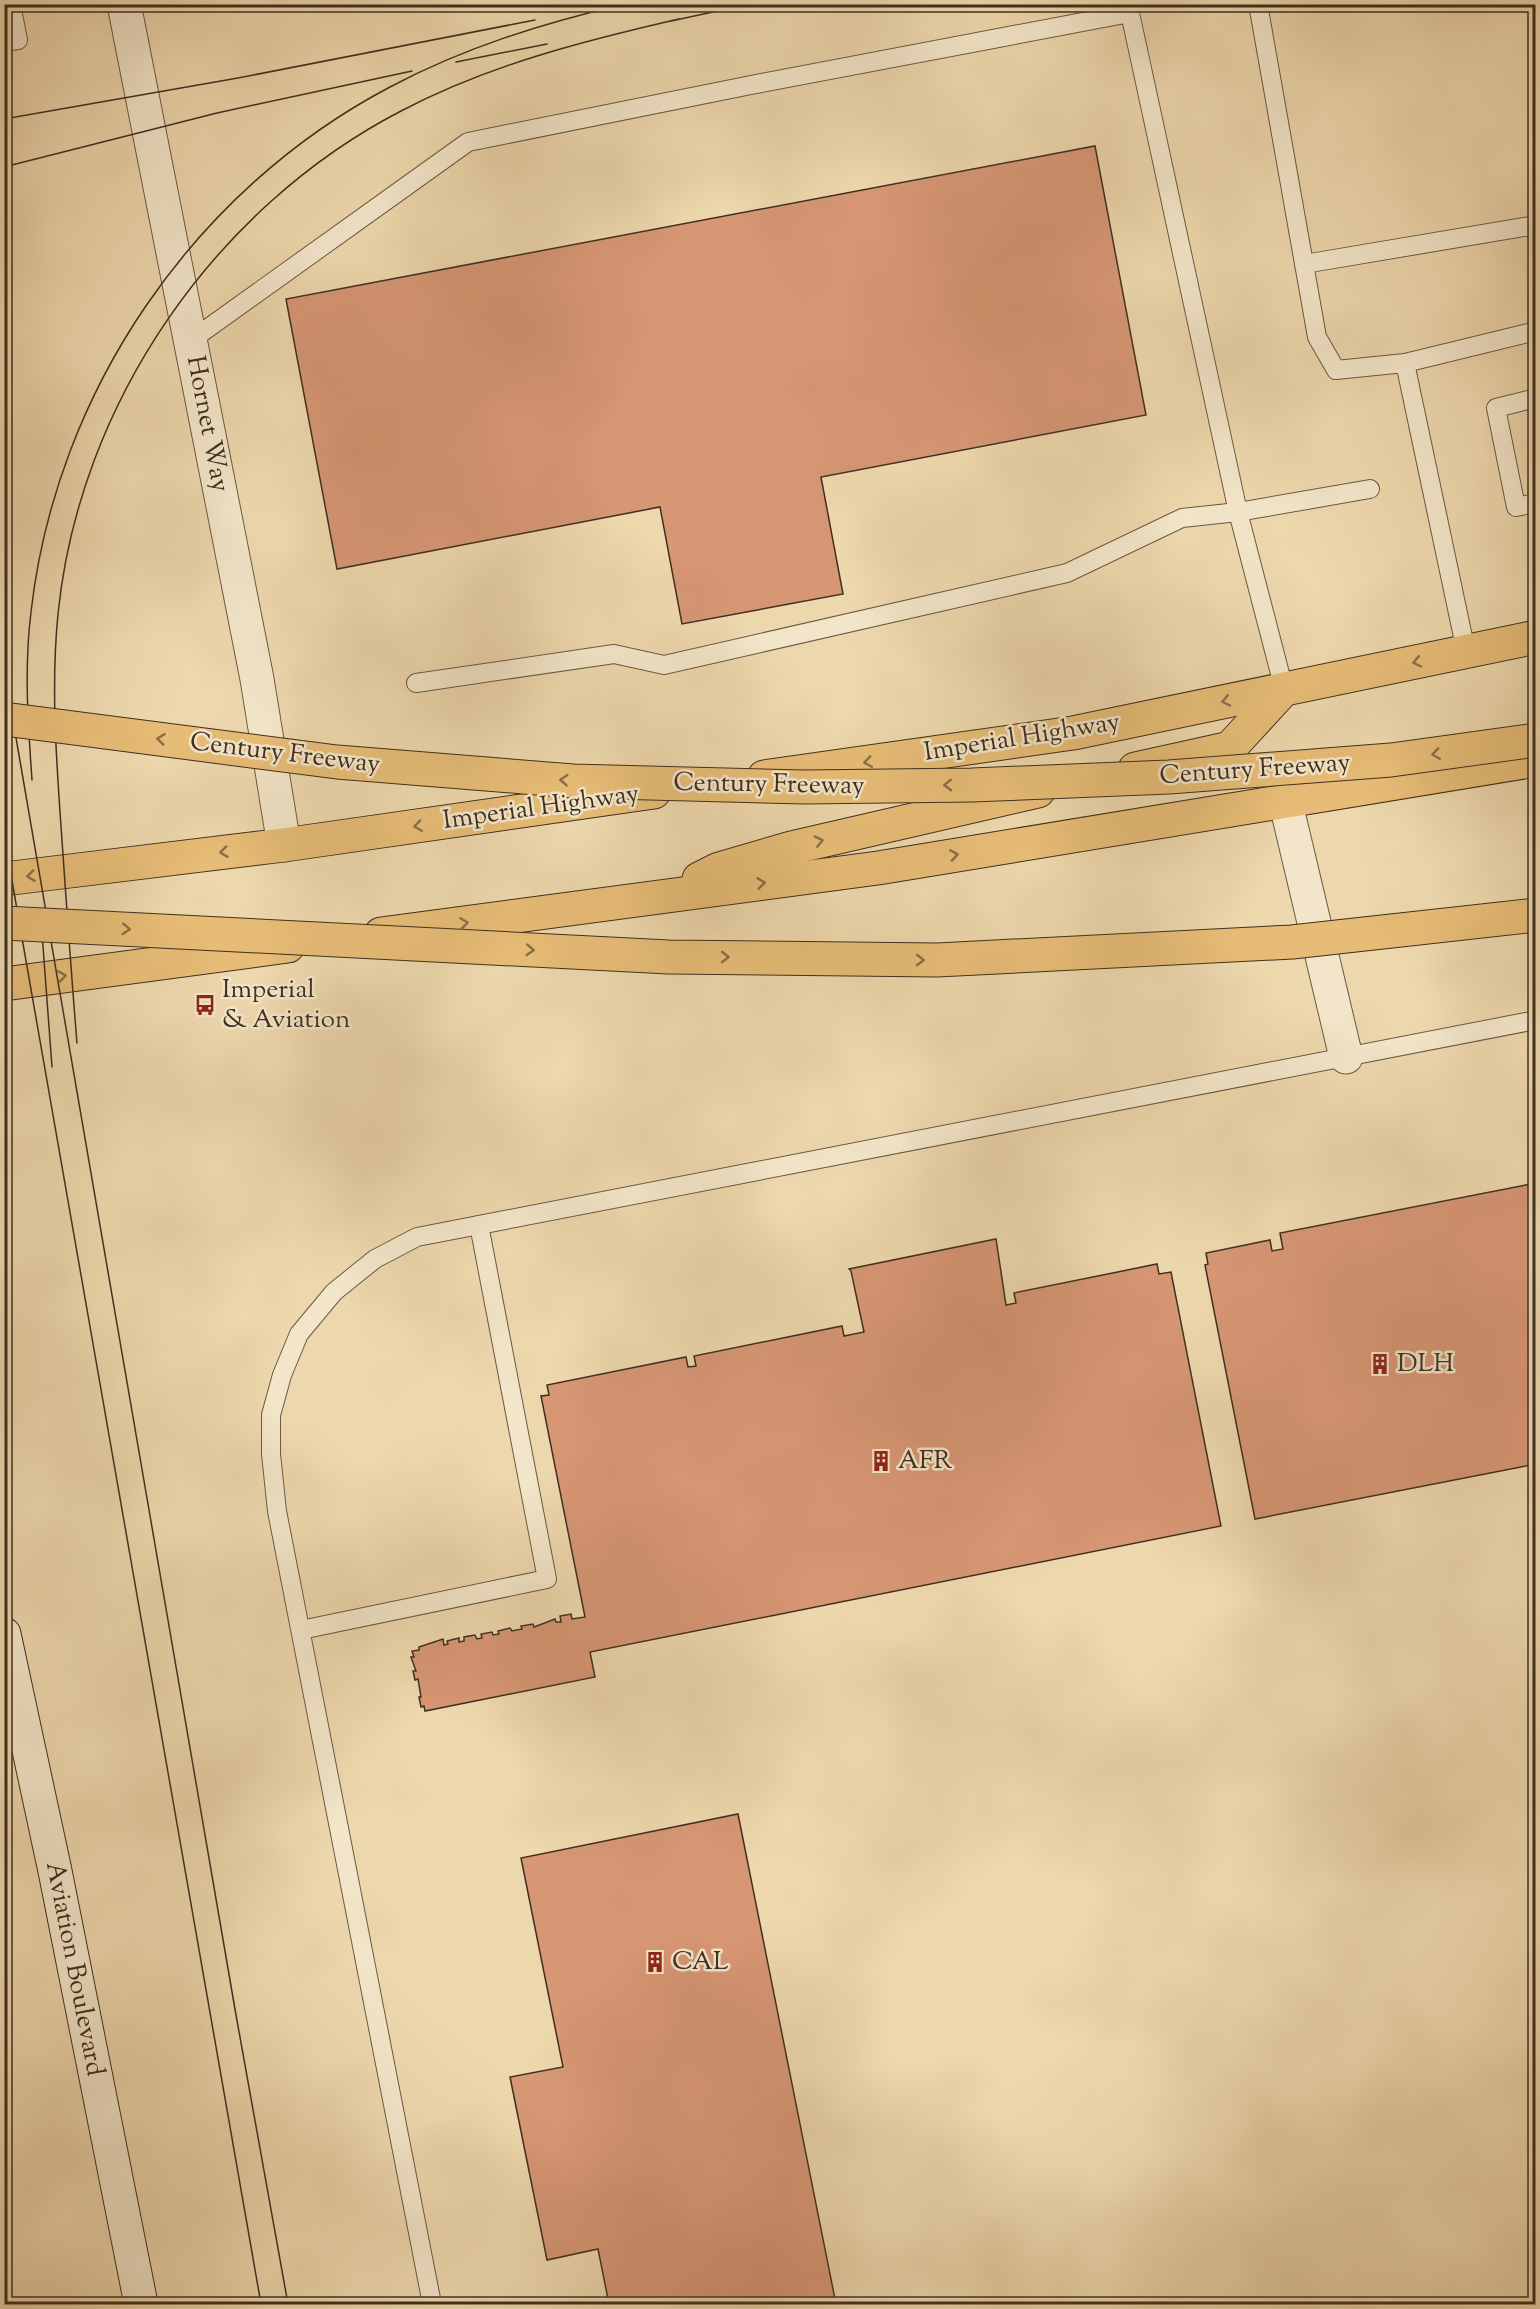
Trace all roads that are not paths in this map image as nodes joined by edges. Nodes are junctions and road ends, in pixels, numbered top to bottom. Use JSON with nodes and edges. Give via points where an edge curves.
{"nodes":[{"id":1,"x":11,"y":4,"type":"edge"},
{"id":2,"x":124,"y":4,"type":"edge"},
{"id":3,"x":1258,"y":4,"type":"edge"},
{"id":4,"x":4,"y":42,"type":"edge"},
{"id":5,"x":1536,"y":225,"type":"edge"},
{"id":6,"x":1304,"y":264,"type":"junction"},
{"id":7,"x":1536,"y":331,"type":"edge"},
{"id":8,"x":190,"y":340,"type":"junction"},
{"id":9,"x":1405,"y":363,"type":"junction"},
{"id":10,"x":1536,"y":399,"type":"edge"},
{"id":11,"x":1370,"y":489,"type":"dead end"},
{"id":12,"x":1536,"y":503,"type":"edge"},
{"id":13,"x":1238,"y":512,"type":"junction"},
{"id":14,"x":1536,"y":637,"type":"edge"},
{"id":15,"x":1466,"y":651,"type":"junction"},
{"id":16,"x":416,"y":683,"type":"dead end"},
{"id":17,"x":1284,"y":689,"type":"junction"},
{"id":18,"x":4,"y":719,"type":"edge"},
{"id":19,"x":1536,"y":740,"type":"edge"},
{"id":20,"x":1536,"y":760,"type":"edge"},
{"id":21,"x":1285,"y":800,"type":"junction"},
{"id":22,"x":284,"y":844,"type":"junction"},
{"id":23,"x":4,"y":879,"type":"edge"},
{"id":24,"x":665,"y":896,"type":"junction"},
{"id":25,"x":1536,"y":915,"type":"edge"},
{"id":26,"x":4,"y":923,"type":"edge"},
{"id":27,"x":4,"y":984,"type":"edge"},
{"id":28,"x":1536,"y":1020,"type":"edge"},
{"id":29,"x":1346,"y":1057,"type":"junction"},
{"id":30,"x":479,"y":1224,"type":"junction"},
{"id":31,"x":301,"y":1630,"type":"junction"},
{"id":32,"x":4,"y":1634,"type":"edge"},
{"id":33,"x":141,"y":2304,"type":"edge"},
{"id":34,"x":432,"y":2304,"type":"edge"}],
"edges":[{"from":1,"to":4,"type":"lane","via":[[18,40]]},
{"from":2,"to":8,"type":"street","name":"Hornet Way"},
{"from":3,"to":6,"type":"lane"},
{"from":5,"to":6,"type":"lane"},
{"from":6,"to":9,"type":"lane","via":[[1317,337],[1336,370]]},
{"from":7,"to":9,"type":"lane"},
{"from":8,"to":13,"type":"lane","via":[[468,142],[1130,13]]},
{"from":8,"to":22,"type":"street","name":"Hornet Way","via":[[257,679]]},
{"from":9,"to":15,"type":"lane"},
{"from":10,"to":12,"type":"lane","via":[[1496,408],[1516,507]]},
{"from":11,"to":13,"type":"lane"},
{"from":13,"to":16,"type":"lane","via":[[1182,518],[1067,573],[663,664],[614,654]]},
{"from":13,"to":17,"type":"lane"},
{"from":14,"to":15,"type":"main road","name":"Imperial Highway"},
{"from":15,"to":17,"type":"main road","name":"Imperial Highway","one_way":true},
{"from":17,"to":22,"type":"main road","name":"Imperial Highway","one_way":true,"via":[[1073,733]]},
{"from":24,"to":17,"type":"main road","one_way":true,"via":[[719,869],[791,848],[1230,748]]},
{"from":19,"to":18,"type":"main road","name":"Century Freeway","one_way":true,"bridge":true,"via":[[1391,760],[1169,777],[805,787],[573,781],[337,762]]},
{"from":20,"to":21,"type":"main road"},
{"from":24,"to":21,"type":"main road","one_way":true,"via":[[878,868]]},
{"from":21,"to":29,"type":"street"},
{"from":22,"to":23,"type":"main road","name":"Imperial Highway","one_way":true},
{"from":27,"to":24,"type":"main road","one_way":true},
{"from":26,"to":25,"type":"main road","one_way":true,"bridge":true,"via":[[669,957],[937,960],[1292,942]]},
{"from":28,"to":29,"type":"lane"},
{"from":29,"to":30,"type":"lane"},
{"from":30,"to":31,"type":"lane","via":[[417,1237],[375,1259],[334,1292],[298,1334],[271,1415],[271,1454],[277,1511]]},
{"from":30,"to":31,"type":"lane","via":[[547,1579]]},
{"from":31,"to":34,"type":"lane"},
{"from":32,"to":33,"type":"street","name":"Aviation Boulevard"}]}
